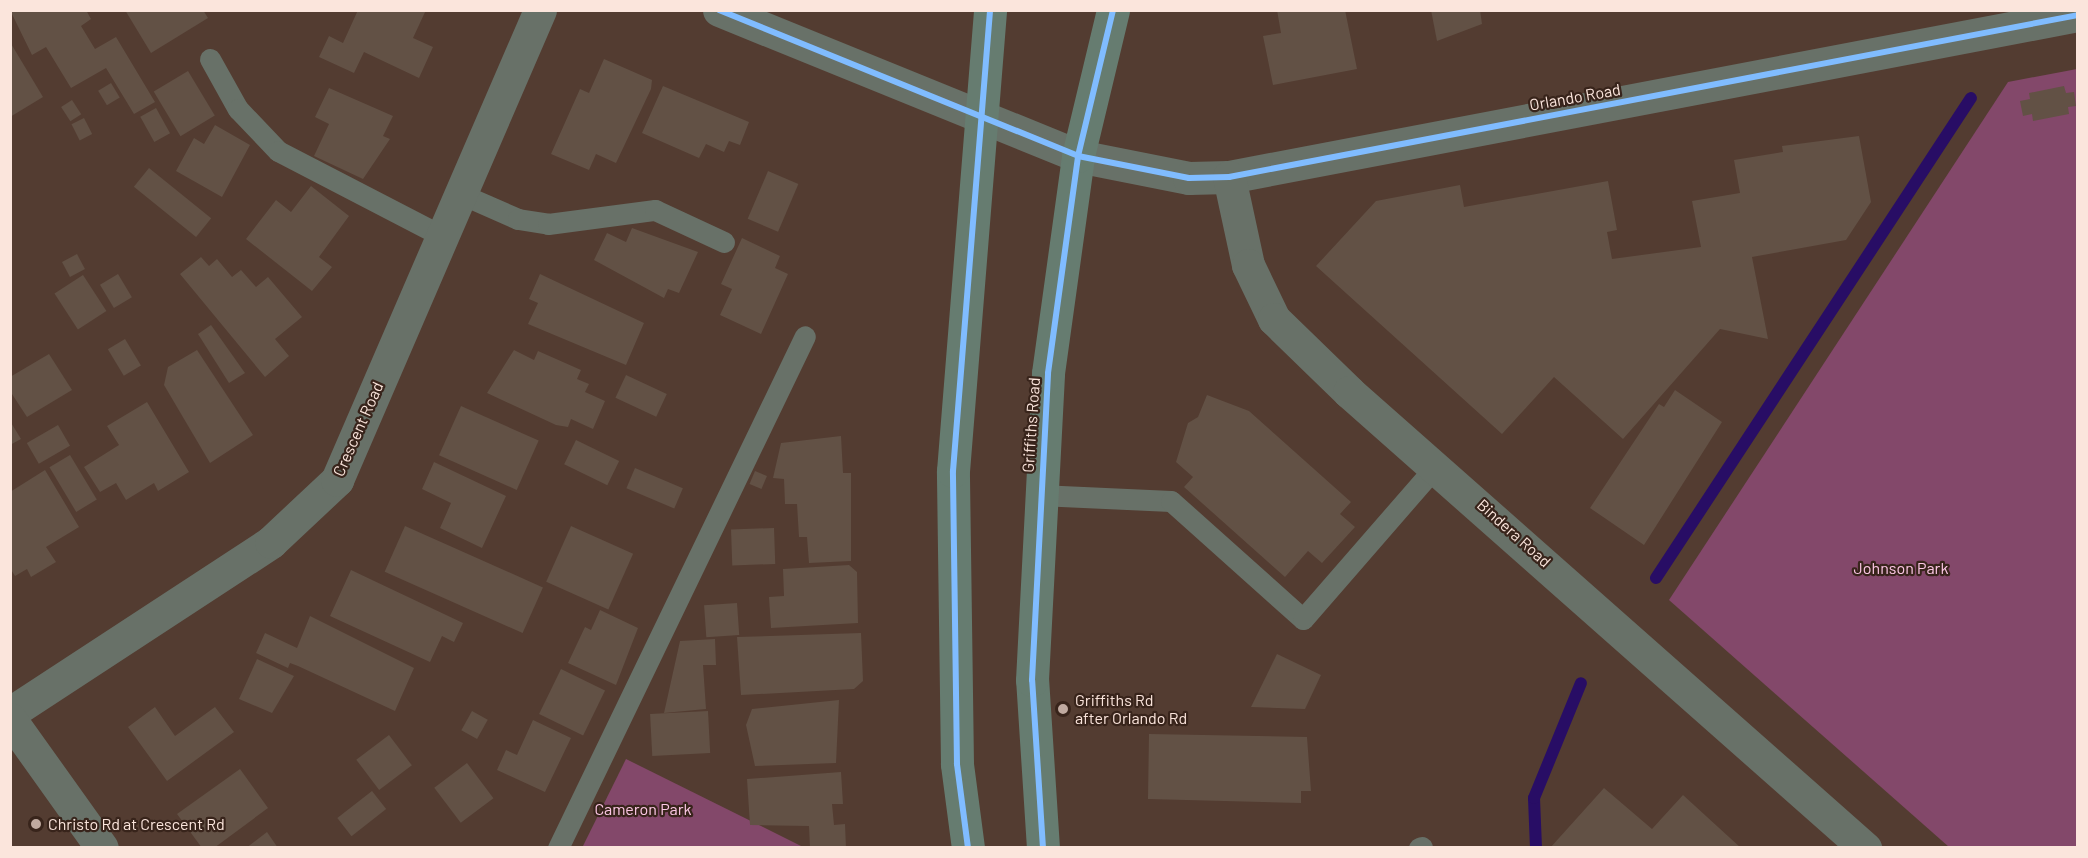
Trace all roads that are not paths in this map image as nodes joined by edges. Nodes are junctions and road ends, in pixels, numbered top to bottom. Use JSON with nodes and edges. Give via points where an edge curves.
{"nodes":[{"id":1,"x":540,"y":10,"type":"edge"},
{"id":2,"x":719,"y":10,"type":"edge"},
{"id":3,"x":990,"y":10,"type":"edge"},
{"id":4,"x":1113,"y":10,"type":"edge"},
{"id":5,"x":2078,"y":15,"type":"edge"},
{"id":6,"x":210,"y":59,"type":"dead end"},
{"id":7,"x":982,"y":119,"type":"junction"},
{"id":8,"x":1078,"y":156,"type":"junction"},
{"id":9,"x":1229,"y":177,"type":"junction"},
{"id":10,"x":461,"y":194,"type":"junction"},
{"id":11,"x":442,"y":236,"type":"junction"},
{"id":12,"x":724,"y":242,"type":"dead end"},
{"id":13,"x":805,"y":336,"type":"dead end"},
{"id":14,"x":1437,"y":465,"type":"junction"},
{"id":15,"x":1039,"y":495,"type":"junction"},
{"id":16,"x":10,"y":713,"type":"edge"},
{"id":17,"x":10,"y":719,"type":"edge"},
{"id":18,"x":102,"y":848,"type":"edge"},
{"id":19,"x":558,"y":848,"type":"edge"},
{"id":20,"x":968,"y":848,"type":"edge"},
{"id":21,"x":1043,"y":848,"type":"edge"},
{"id":22,"x":1865,"y":848,"type":"edge"}],
"edges":[{"from":1,"to":10,"type":"street","name":"Crescent Road"},
{"from":2,"to":7,"type":"street","name":"Orlando Road"},
{"from":3,"to":7,"type":"highway"},
{"from":4,"to":8,"type":"highway","name":"Griffiths Road"},
{"from":5,"to":9,"type":"street","name":"Orlando Road"},
{"from":6,"to":11,"type":"lane","via":[[238,109],[278,151]]},
{"from":7,"to":8,"type":"street","name":"Orlando Road"},
{"from":7,"to":20,"type":"highway","via":[[953,471],[957,753]]},
{"from":8,"to":9,"type":"street","name":"Orlando Road","via":[[1144,173]]},
{"from":8,"to":15,"type":"highway","name":"Griffiths Road","via":[[1048,373]]},
{"from":9,"to":14,"type":"street","name":"Bindera Road","via":[[1248,265],[1274,319],[1349,392]]},
{"from":10,"to":11,"type":"street","name":"Crescent Road"},
{"from":10,"to":12,"type":"lane","via":[[518,219],[548,224],[655,210]]},
{"from":11,"to":16,"type":"street","name":"Crescent Road","via":[[337,480],[271,542]]},
{"from":13,"to":19,"type":"lane"},
{"from":14,"to":15,"type":"lane","via":[[1303,619],[1171,501]]},
{"from":14,"to":22,"type":"street","name":"Bindera Road"},
{"from":15,"to":21,"type":"highway","name":"Griffiths Road","via":[[1032,680]]},
{"from":17,"to":18,"type":"street"}]}
